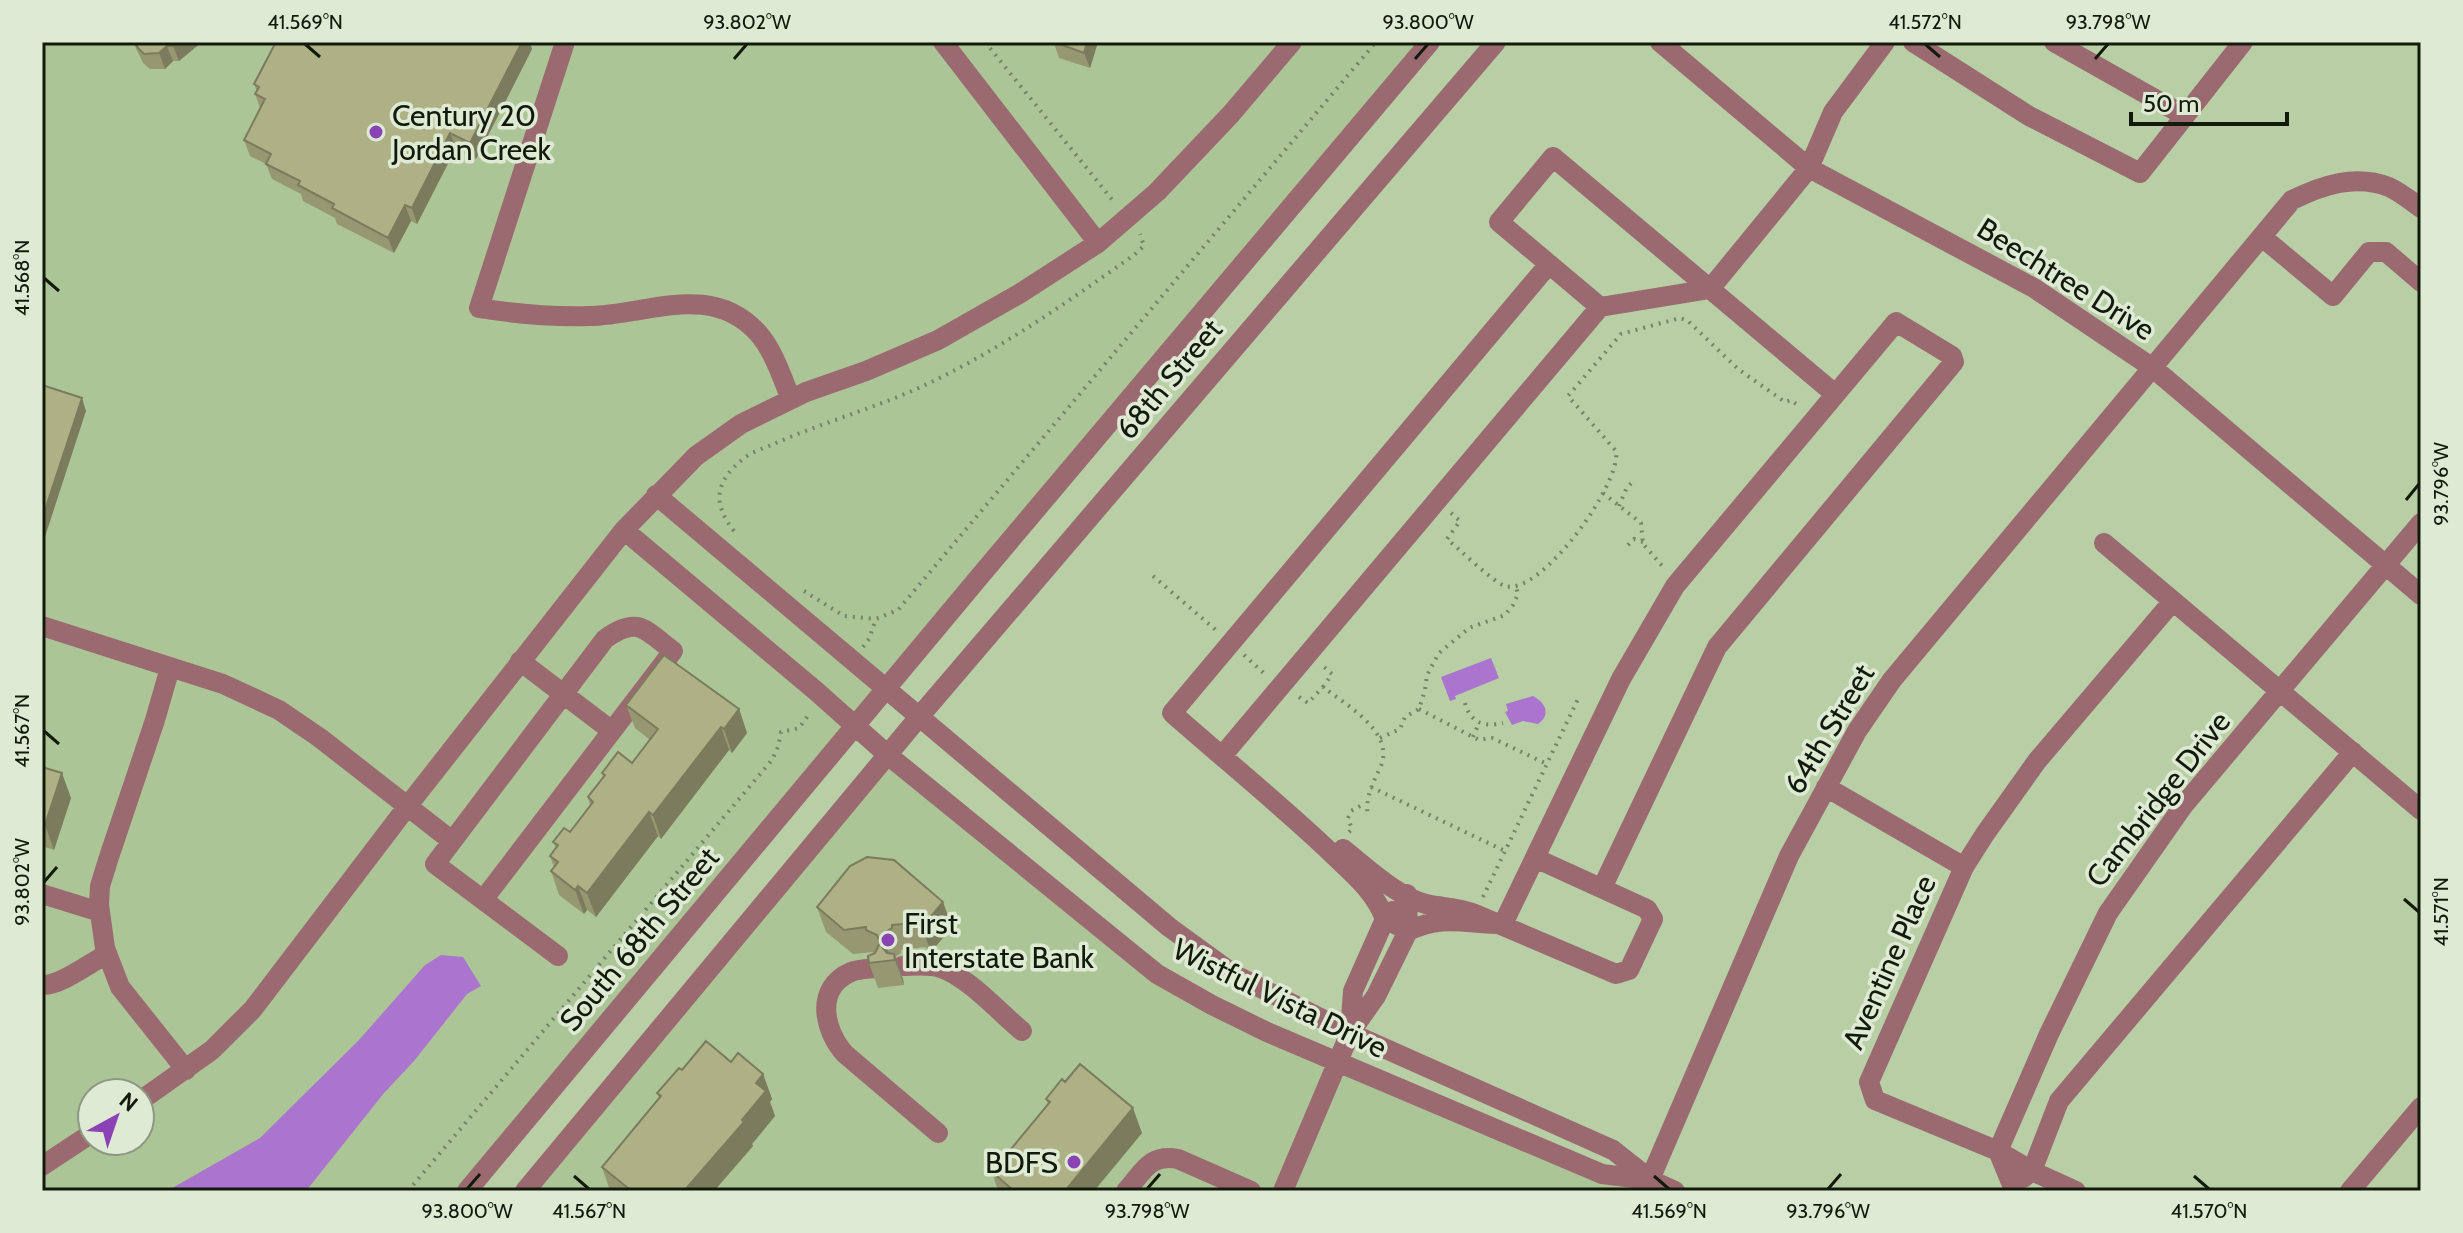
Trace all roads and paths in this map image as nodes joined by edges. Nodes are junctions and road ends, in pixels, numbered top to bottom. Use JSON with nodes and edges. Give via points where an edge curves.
{"nodes":[{"id":1,"x":565,"y":42,"type":"edge"},
{"id":2,"x":943,"y":42,"type":"edge"},
{"id":3,"x":1292,"y":42,"type":"edge"},
{"id":4,"x":1376,"y":42,"type":"edge"},
{"id":5,"x":1430,"y":42,"type":"edge"},
{"id":6,"x":1496,"y":42,"type":"edge"},
{"id":7,"x":1660,"y":42,"type":"edge"},
{"id":8,"x":1885,"y":42,"type":"edge"},
{"id":9,"x":1913,"y":42,"type":"edge"},
{"id":10,"x":2054,"y":42,"type":"edge"},
{"id":11,"x":2243,"y":42,"type":"edge"},
{"id":12,"x":2185,"y":116,"type":"junction"},
{"id":13,"x":1809,"y":168,"type":"junction"},
{"id":14,"x":2421,"y":208,"type":"edge"},
{"id":15,"x":2262,"y":237,"type":"junction"},
{"id":16,"x":1098,"y":243,"type":"junction"},
{"id":17,"x":1549,"y":264,"type":"junction"},
{"id":18,"x":2421,"y":282,"type":"edge"},
{"id":19,"x":1710,"y":289,"type":"junction"},
{"id":20,"x":1600,"y":307,"type":"junction"},
{"id":21,"x":2153,"y":368,"type":"junction"},
{"id":22,"x":1835,"y":394,"type":"junction"},
{"id":23,"x":791,"y":399,"type":"junction"},
{"id":24,"x":1814,"y":419,"type":"junction"},
{"id":25,"x":1633,"y":482,"type":"dead end"},
{"id":26,"x":1603,"y":493,"type":"junction"},
{"id":27,"x":656,"y":495,"type":"junction"},
{"id":28,"x":1436,"y":502,"type":"junction"},
{"id":29,"x":1619,"y":506,"type":"junction"},
{"id":30,"x":2421,"y":523,"type":"edge"},
{"id":31,"x":624,"y":530,"type":"junction"},
{"id":32,"x":1643,"y":542,"type":"junction"},
{"id":33,"x":2104,"y":543,"type":"dead end"},
{"id":34,"x":1628,"y":545,"type":"dead end"},
{"id":35,"x":2385,"y":564,"type":"junction"},
{"id":36,"x":1679,"y":581,"type":"junction"},
{"id":37,"x":1516,"y":587,"type":"junction"},
{"id":38,"x":2421,"y":595,"type":"edge"},
{"id":39,"x":2173,"y":601,"type":"junction"},
{"id":40,"x":42,"y":626,"type":"edge"},
{"id":41,"x":869,"y":639,"type":"dead end"},
{"id":42,"x":520,"y":661,"type":"junction"},
{"id":43,"x":170,"y":668,"type":"junction"},
{"id":44,"x":886,"y":689,"type":"junction"},
{"id":45,"x":2281,"y":692,"type":"junction"},
{"id":46,"x":564,"y":694,"type":"junction"},
{"id":47,"x":1579,"y":697,"type":"dead end"},
{"id":48,"x":1465,"y":703,"type":"dead end"},
{"id":49,"x":1419,"y":709,"type":"junction"},
{"id":50,"x":919,"y":717,"type":"junction"},
{"id":51,"x":1479,"y":723,"type":"junction"},
{"id":52,"x":1503,"y":723,"type":"dead end"},
{"id":53,"x":856,"y":725,"type":"junction"},
{"id":54,"x":799,"y":728,"type":"dead end"},
{"id":55,"x":612,"y":731,"type":"junction"},
{"id":56,"x":1473,"y":737,"type":"junction"},
{"id":57,"x":1380,"y":738,"type":"dead end"},
{"id":58,"x":2353,"y":752,"type":"junction"},
{"id":59,"x":889,"y":756,"type":"junction"},
{"id":60,"x":1222,"y":756,"type":"junction"},
{"id":61,"x":1547,"y":764,"type":"junction"},
{"id":62,"x":1371,"y":787,"type":"dead end"},
{"id":63,"x":1826,"y":787,"type":"junction"},
{"id":64,"x":1365,"y":803,"type":"dead end"},
{"id":65,"x":408,"y":807,"type":"junction"},
{"id":66,"x":2421,"y":810,"type":"edge"},
{"id":67,"x":1304,"y":828,"type":"junction"},
{"id":68,"x":452,"y":841,"type":"junction"},
{"id":69,"x":1338,"y":846,"type":"junction"},
{"id":70,"x":1505,"y":851,"type":"junction"},
{"id":71,"x":1535,"y":858,"type":"junction"},
{"id":72,"x":1964,"y":867,"type":"junction"},
{"id":73,"x":1602,"y":888,"type":"junction"},
{"id":74,"x":42,"y":894,"type":"edge"},
{"id":75,"x":1407,"y":894,"type":"junction"},
{"id":76,"x":483,"y":900,"type":"junction"},
{"id":77,"x":100,"y":912,"type":"junction"},
{"id":78,"x":1475,"y":914,"type":"junction"},
{"id":79,"x":1385,"y":919,"type":"junction"},
{"id":80,"x":1503,"y":924,"type":"junction"},
{"id":81,"x":1408,"y":931,"type":"junction"},
{"id":82,"x":107,"y":954,"type":"junction"},
{"id":83,"x":558,"y":956,"type":"dead end"},
{"id":84,"x":902,"y":966,"type":"dead end"},
{"id":85,"x":876,"y":968,"type":"edge"},
{"id":86,"x":42,"y":985,"type":"edge"},
{"id":87,"x":1022,"y":1031,"type":"dead end"},
{"id":88,"x":1350,"y":1033,"type":"junction"},
{"id":89,"x":1338,"y":1062,"type":"junction"},
{"id":90,"x":186,"y":1070,"type":"junction"},
{"id":91,"x":156,"y":1090,"type":"edge"},
{"id":92,"x":2421,"y":1107,"type":"edge"},
{"id":93,"x":938,"y":1133,"type":"dead end"},
{"id":94,"x":76,"y":1144,"type":"edge"},
{"id":95,"x":1998,"y":1151,"type":"junction"},
{"id":96,"x":42,"y":1166,"type":"edge"},
{"id":97,"x":2032,"y":1171,"type":"junction"},
{"id":98,"x":1648,"y":1186,"type":"edge"},
{"id":99,"x":2011,"y":1188,"type":"edge"},
{"id":100,"x":408,"y":1191,"type":"edge"},
{"id":101,"x":467,"y":1191,"type":"edge"},
{"id":102,"x":525,"y":1191,"type":"edge"},
{"id":103,"x":1126,"y":1191,"type":"edge"},
{"id":104,"x":1251,"y":1191,"type":"edge"},
{"id":105,"x":1283,"y":1191,"type":"edge"},
{"id":106,"x":1675,"y":1191,"type":"edge"},
{"id":107,"x":2076,"y":1191,"type":"edge"},
{"id":108,"x":2350,"y":1191,"type":"edge"}],
"edges":[{"from":1,"to":23,"type":"street","via":[[479,308],[593,316],[690,303],[713,307],[757,332]]},
{"from":2,"to":16,"type":"street"},
{"from":3,"to":16,"type":"street","via":[[1157,192]]},
{"from":4,"to":41,"type":"path","via":[[898,610],[876,619]]},
{"from":5,"to":44,"type":"street","name":"68th Street"},
{"from":6,"to":50,"type":"street","name":"68th Street"},
{"from":7,"to":13,"type":"street","name":"Beechtree Drive"},
{"from":8,"to":13,"type":"street","via":[[1833,112]]},
{"from":9,"to":12,"type":"street","via":[[2029,116],[2140,173]]},
{"from":10,"to":12,"type":"street"},
{"from":11,"to":12,"type":"street"},
{"from":13,"to":19,"type":"street"},
{"from":13,"to":21,"type":"street","name":"Beechtree Drive","via":[[2034,288]]},
{"from":14,"to":15,"type":"street","name":"64th Street","via":[[2389,187],[2356,181],[2323,185],[2292,200]]},
{"from":15,"to":18,"type":"street","via":[[2333,296],[2369,252],[2386,252]]},
{"from":15,"to":21,"type":"street","name":"64th Street"},
{"from":16,"to":23,"type":"street","via":[[938,340]]},
{"from":17,"to":19,"type":"street","via":[[1499,222],[1553,157]]},
{"from":17,"to":20,"type":"street"},
{"from":17,"to":60,"type":"street","via":[[1172,713]]},
{"from":19,"to":20,"type":"street"},
{"from":19,"to":22,"type":"street"},
{"from":20,"to":28,"type":"street"},
{"from":21,"to":35,"type":"street","name":"Beechtree Drive"},
{"from":21,"to":63,"type":"street","name":"64th Street","via":[[1892,680]]},
{"from":22,"to":24,"type":"street"},
{"from":22,"to":73,"type":"street","via":[[1896,322],[1954,362],[1717,647]]},
{"from":23,"to":27,"type":"street","via":[[707,448]]},
{"from":24,"to":26,"type":"path","via":[[1738,369],[1688,321],[1680,318],[1621,334],[1568,396],[1616,451]]},
{"from":24,"to":36,"type":"street"},
{"from":25,"to":29,"type":"path"},
{"from":26,"to":29,"type":"path"},
{"from":26,"to":37,"type":"path","via":[[1556,559]]},
{"from":27,"to":31,"type":"street"},
{"from":27,"to":44,"type":"street","name":"Wistful Vista Drive"},
{"from":28,"to":37,"type":"path","via":[[1460,521],[1447,539],[1503,586]]},
{"from":28,"to":60,"type":"street"},
{"from":29,"to":32,"type":"path","via":[[1641,523]]},
{"from":30,"to":35,"type":"street","name":"Cambridge Drive"},
{"from":31,"to":42,"type":"street"},
{"from":31,"to":53,"type":"street","name":"Wistful Vista Drive"},
{"from":32,"to":34,"type":"path","via":[[1634,539]]},
{"from":32,"to":36,"type":"path"},
{"from":33,"to":39,"type":"street"},
{"from":35,"to":38,"type":"street","name":"Beechtree Drive"},
{"from":35,"to":45,"type":"street","name":"Cambridge Drive"},
{"from":36,"to":71,"type":"street","via":[[1621,679]]},
{"from":37,"to":49,"type":"path","via":[[1518,594],[1505,615],[1469,628],[1439,653]]},
{"from":39,"to":45,"type":"street"},
{"from":39,"to":72,"type":"street","name":"Aventine Place","via":[[2037,761]]},
{"from":40,"to":43,"type":"street"},
{"from":42,"to":46,"type":"street"},
{"from":42,"to":65,"type":"street"},
{"from":43,"to":65,"type":"street","via":[[223,684],[279,710]]},
{"from":43,"to":77,"type":"street","via":[[100,886]]},
{"from":44,"to":50,"type":"street","name":"Wistful Vista Drive"},
{"from":44,"to":53,"type":"street","name":"68th Street"},
{"from":45,"to":58,"type":"street"},
{"from":45,"to":95,"type":"street","name":"Cambridge Drive","via":[[2183,806],[2108,913]]},
{"from":46,"to":55,"type":"street"},
{"from":46,"to":55,"type":"street","via":[[605,639],[624,627],[645,629],[673,651]]},
{"from":46,"to":68,"type":"street"},
{"from":47,"to":61,"type":"path"},
{"from":48,"to":51,"type":"path"},
{"from":49,"to":56,"type":"path"},
{"from":49,"to":57,"type":"path","via":[[1405,717],[1400,729]]},
{"from":50,"to":59,"type":"street","name":"68th Street"},
{"from":50,"to":88,"type":"street","name":"Wistful Vista Drive","via":[[1169,927],[1235,975]]},
{"from":51,"to":52,"type":"path"},
{"from":51,"to":56,"type":"path"},
{"from":53,"to":59,"type":"street","name":"Wistful Vista Drive"},
{"from":53,"to":101,"type":"street","name":"South 68th Street"},
{"from":54,"to":100,"type":"path","via":[[781,732],[772,760]]},
{"from":55,"to":76,"type":"street"},
{"from":56,"to":61,"type":"path","via":[[1492,738]]},
{"from":58,"to":66,"type":"street"},
{"from":58,"to":97,"type":"street","via":[[2059,1101]]},
{"from":59,"to":89,"type":"street","name":"Wistful Vista Drive","via":[[1157,974]]},
{"from":59,"to":102,"type":"street"},
{"from":60,"to":67,"type":"street"},
{"from":61,"to":70,"type":"path"},
{"from":62,"to":70,"type":"path"},
{"from":63,"to":72,"type":"street","name":"Aventine Place"},
{"from":63,"to":98,"type":"street","name":"64th Street","via":[[1789,856]]},
{"from":64,"to":69,"type":"path","via":[[1351,811],[1352,829]]},
{"from":65,"to":68,"type":"street"},
{"from":65,"to":90,"type":"street","via":[[253,1009]]},
{"from":67,"to":69,"type":"street"},
{"from":67,"to":79,"type":"street","via":[[1368,889]]},
{"from":68,"to":76,"type":"street","via":[[435,864]]},
{"from":69,"to":75,"type":"street"},
{"from":70,"to":78,"type":"path"},
{"from":71,"to":73,"type":"street"},
{"from":71,"to":80,"type":"street"},
{"from":72,"to":95,"type":"street","name":"Aventine Place","via":[[1869,1082],[1875,1100]]},
{"from":73,"to":80,"type":"street","via":[[1647,909],[1653,919],[1629,970],[1616,974]]},
{"from":74,"to":77,"type":"street"},
{"from":75,"to":78,"type":"street","via":[[1425,904]]},
{"from":75,"to":79,"type":"street"},
{"from":75,"to":81,"type":"street"},
{"from":76,"to":83,"type":"street"},
{"from":77,"to":82,"type":"street"},
{"from":78,"to":80,"type":"street"},
{"from":79,"to":81,"type":"street"},
{"from":79,"to":88,"type":"street","via":[[1353,991]]},
{"from":80,"to":81,"type":"street","via":[[1447,919]]},
{"from":81,"to":88,"type":"street","via":[[1376,996]]},
{"from":82,"to":86,"type":"street","via":[[59,982]]},
{"from":82,"to":90,"type":"street","via":[[120,987]]},
{"from":84,"to":87,"type":"street","via":[[945,970]]},
{"from":85,"to":93,"type":"street","via":[[851,972],[829,991],[829,1032],[845,1054]]},
{"from":88,"to":89,"type":"street"},
{"from":88,"to":98,"type":"street","name":"Wistful Vista Drive","via":[[1613,1150]]},
{"from":89,"to":98,"type":"street","name":"Wistful Vista Drive","via":[[1602,1174]]},
{"from":89,"to":105,"type":"street"},
{"from":90,"to":91,"type":"street"},
{"from":92,"to":108,"type":"street"},
{"from":94,"to":96,"type":"street"},
{"from":95,"to":97,"type":"street","name":"Aventine Place"},
{"from":95,"to":99,"type":"street"},
{"from":97,"to":99,"type":"street"},
{"from":97,"to":107,"type":"street","name":"Aventine Place"},
{"from":98,"to":106,"type":"street","name":"Wistful Vista Drive"},
{"from":103,"to":104,"type":"street","via":[[1159,1157],[1178,1159]]}]}
